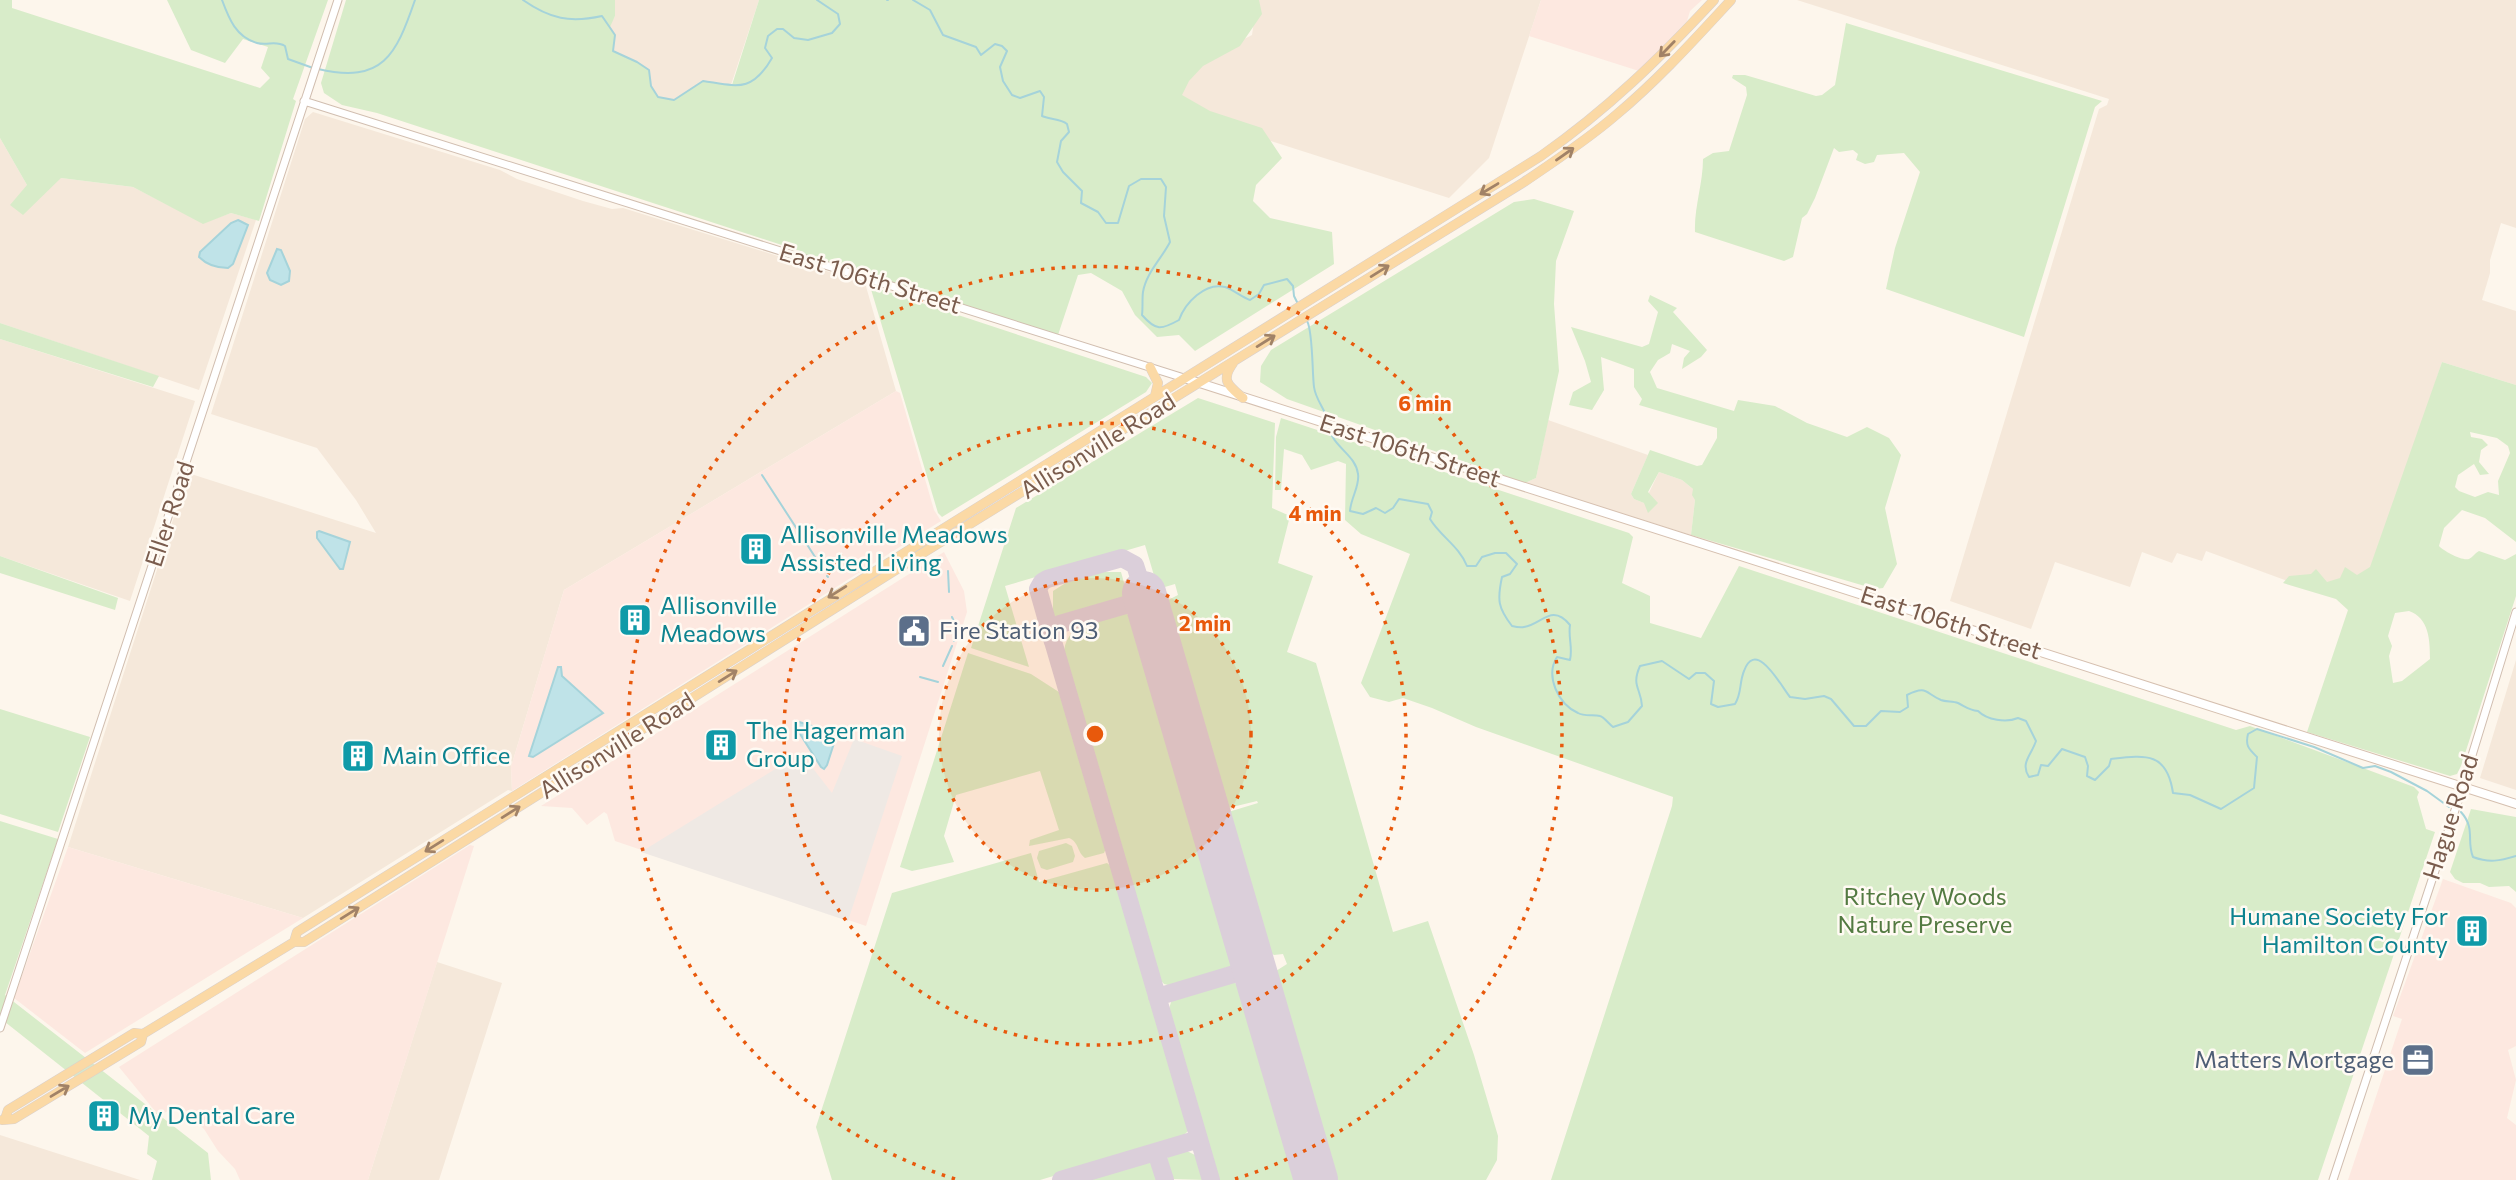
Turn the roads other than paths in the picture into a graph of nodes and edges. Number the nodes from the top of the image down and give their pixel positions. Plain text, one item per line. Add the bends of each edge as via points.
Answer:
1 (338, 0) edge
2 (1714, 0) edge
3 (1731, 0) edge
4 (304, 101) junction
5 (1236, 360) junction
6 (1150, 367) junction
7 (1184, 378) junction
8 (1198, 383) junction
9 (1155, 396) junction
10 (1243, 398) junction
11 (2516, 612) edge
12 (2462, 787) junction
13 (2516, 804) edge
14 (294, 942) junction
15 (0, 1028) edge
16 (2, 1120) edge
17 (2333, 1180) edge

1 - 4 street, Eller Road
2 -> 7 main road, Allisonville Road via 1635,82 1581,127 1517,172
5 -> 3 main road, Allisonville Road via 1584,140 1647,88
4 - 6 street, East 106th Street
4 - 15 street, Eller Road
5 - 8 main road, Allisonville Road
5 - 10 main road via 1226,377
6 - 7 street, East 106th Street
6 - 9 main road via 1158,383
7 - 8 main road, East 106th Street
7 - 9 main road, Allisonville Road
8 - 10 main road, East 106th Street
14 -> 8 main road, Allisonville Road via 304,942
9 -> 14 main road, Allisonville Road via 319,918 298,932
10 - 12 main road, East 106th Street
11 - 12 street, Hague Road
12 - 13 main road, East 106th Street
12 - 17 street, Hague Road
14 - 16 main road, Allisonville Road via 143,1034 134,1033 8,1110

